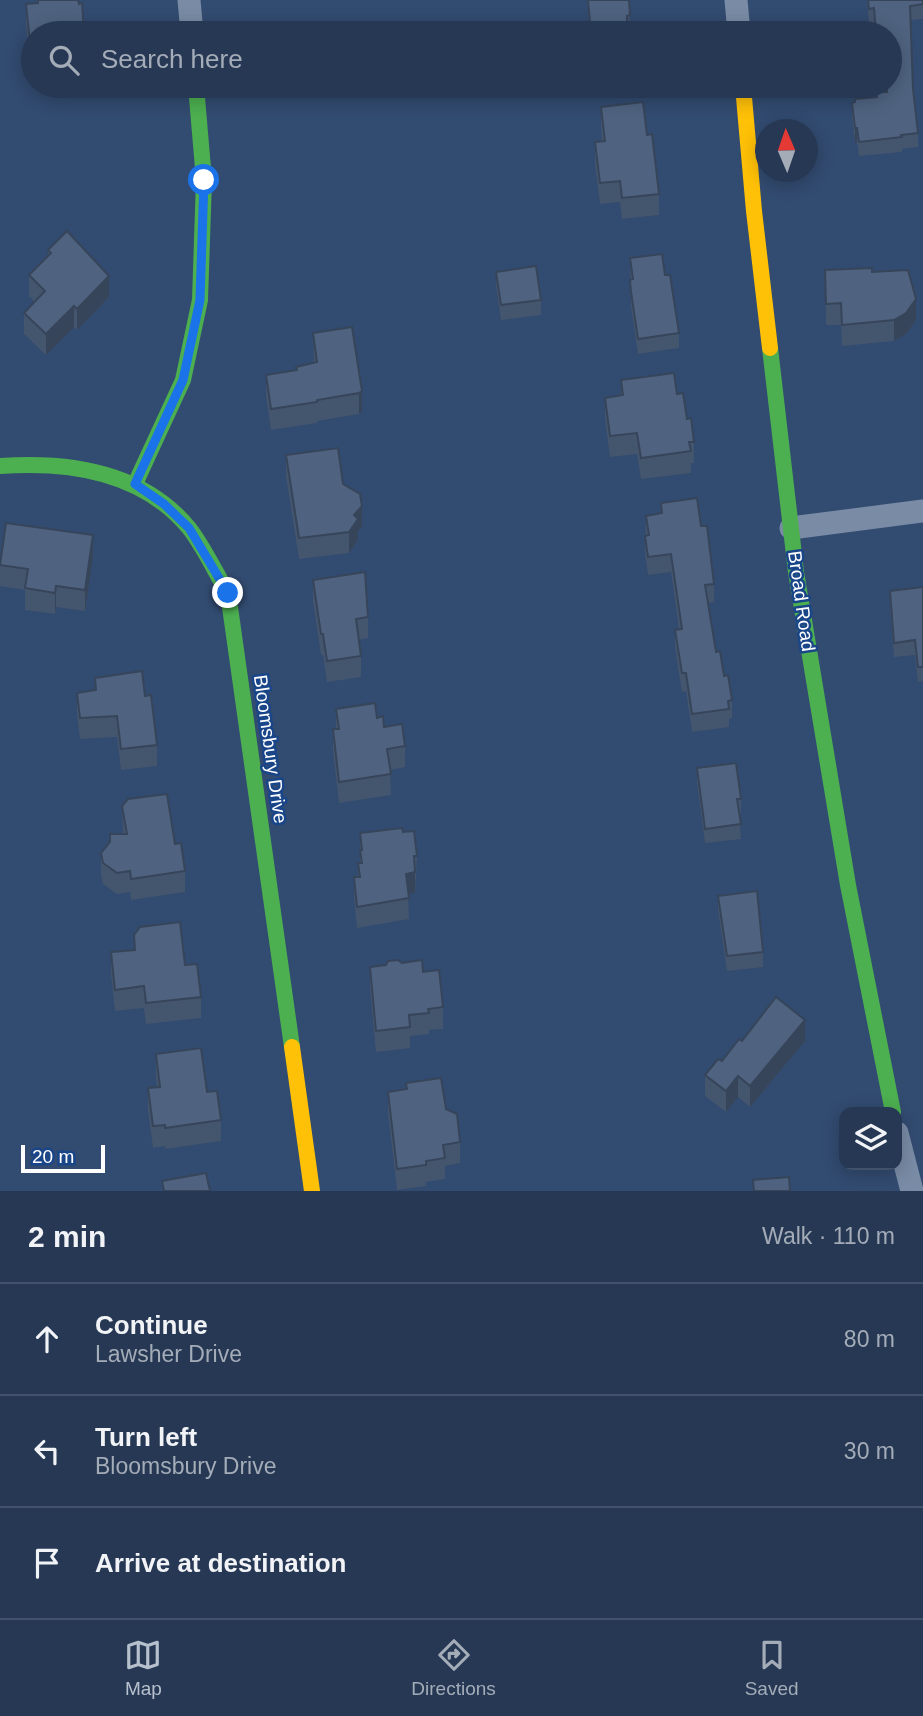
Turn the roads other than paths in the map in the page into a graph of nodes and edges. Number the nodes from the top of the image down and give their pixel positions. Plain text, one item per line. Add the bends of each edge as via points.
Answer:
1 (189, 0) edge
2 (736, 0) edge
3 (191, 21) edge
4 (737, 21) edge
5 (197, 98) edge
6 (744, 98) edge
7 (0, 466) edge
8 (135, 484) junction
9 (923, 511) edge
10 (792, 528) junction
11 (892, 1107) edge
12 (902, 1152) edge
13 (312, 1191) edge
14 (912, 1191) edge

1 - 3 street
2 - 4 street
5 - 8 street via 204,180 200,300 183,380
6 - 10 street, Broad Road
7 - 8 street, Bloomsbury Drive via 39,463 108,474
8 - 13 street, Bloomsbury Drive via 189,528 228,593
9 - 10 street
10 - 11 street, Broad Road via 848,884
12 - 14 street

